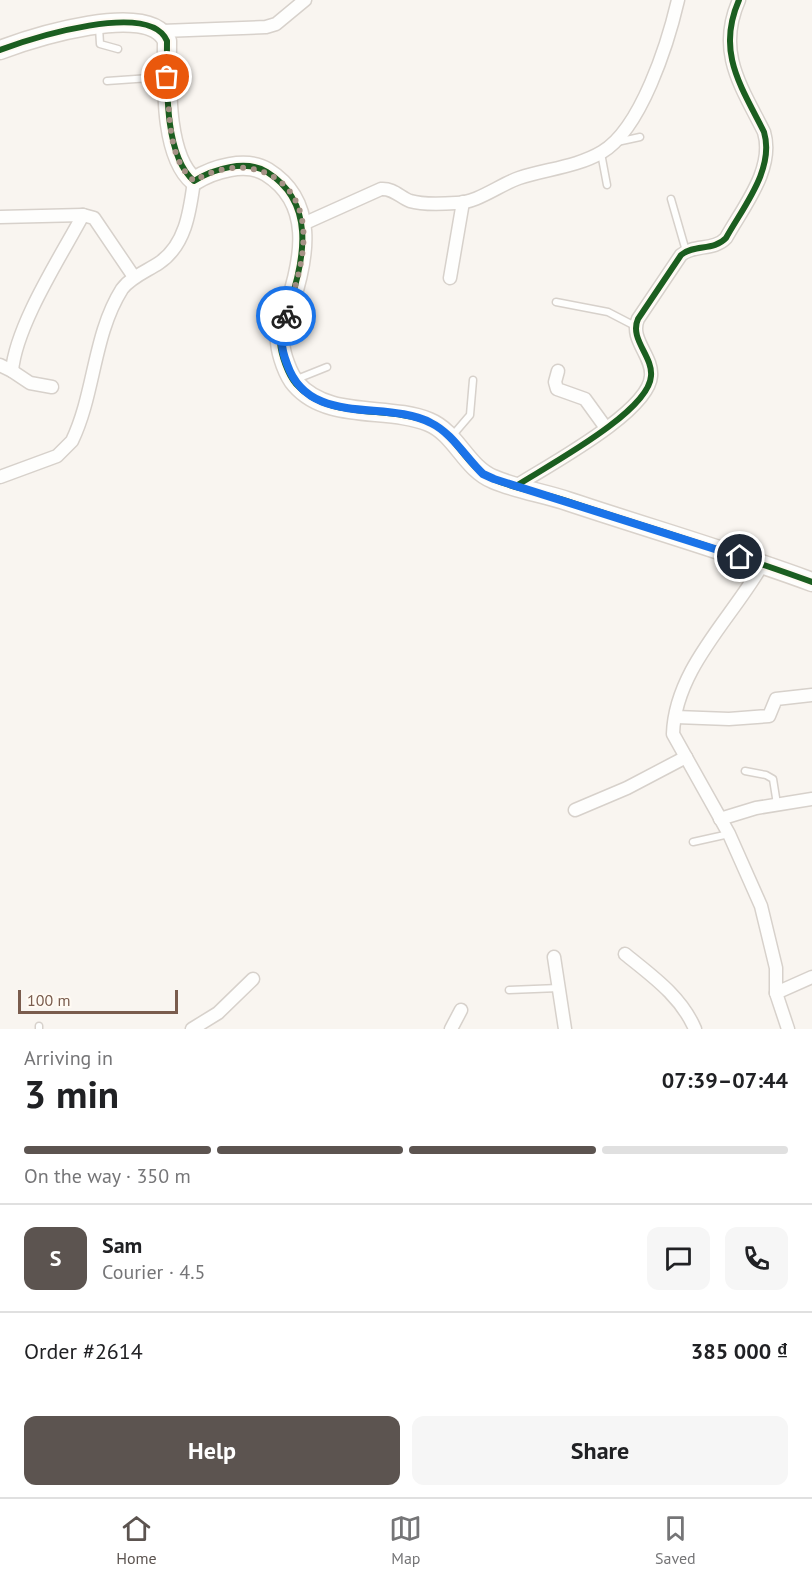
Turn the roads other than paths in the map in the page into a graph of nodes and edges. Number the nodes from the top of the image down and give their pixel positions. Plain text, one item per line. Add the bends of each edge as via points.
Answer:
1 (305, 0) edge
2 (678, 0) edge
3 (739, 0) edge
4 (99, 23) junction
5 (162, 31) junction
6 (118, 49) dead end
7 (0, 50) edge
8 (167, 77) junction
9 (107, 81) dead end
10 (640, 137) dead end
11 (616, 142) junction
12 (600, 153) junction
13 (194, 181) junction
14 (607, 185) dead end
15 (671, 199) dead end
16 (464, 202) junction
17 (83, 215) junction
18 (0, 218) edge
19 (303, 224) junction
20 (686, 251) junction
21 (134, 277) junction
22 (450, 278) dead end
23 (556, 302) dead end
24 (635, 326) junction
25 (0, 366) edge
26 (327, 366) dead end
27 (12, 371) junction
28 (558, 371) dead end
29 (472, 380) dead end
30 (294, 381) junction
31 (52, 387) dead end
32 (606, 428) junction
33 (449, 439) junction
34 (0, 477) edge
35 (516, 486) junction
36 (762, 565) junction
37 (812, 582) edge
38 (812, 695) edge
39 (676, 717) junction
40 (686, 757) junction
41 (745, 771) dead end
42 (812, 799) edge
43 (778, 805) junction
44 (575, 810) dead end
45 (720, 819) junction
46 (729, 834) junction
47 (693, 842) dead end
48 (625, 954) dead end
49 (554, 957) dead end
50 (812, 977) edge
51 (253, 979) dead end
52 (559, 988) junction
53 (509, 990) dead end
54 (776, 993) junction
55 (461, 1010) dead end
56 (192, 1029) edge
57 (451, 1029) edge
58 (566, 1029) edge
59 (695, 1029) edge
60 (788, 1029) edge

1 - 5 street via 276,24 266,27
2 - 11 street via 664,53 631,124
3 - 20 street via 730,26 729,57 764,132 765,164 722,243
4 - 5 street via 141,22
4 - 6 lane via 100,44
4 - 7 street via 57,31
5 - 8 street via 167,42
8 - 9 lane
8 - 13 street via 172,140 184,169
10 - 11 lane
11 - 12 street
12 - 14 lane
12 - 16 street via 519,178
13 - 19 street via 220,169 263,170 290,193
13 - 21 street via 181,236 162,261
15 - 20 lane
16 - 19 street via 415,202 387,188
16 - 22 street
17 - 18 street
17 - 21 street via 94,218
17 - 27 street via 31,314 15,352
19 - 30 street via 299,276 280,342
20 - 24 street
21 - 34 street via 114,304 72,441 57,456
23 - 24 lane via 608,312
24 - 32 street via 650,365 650,382 634,408
25 - 27 street
26 - 30 lane
27 - 31 street via 30,383
28 - 32 street via 557,389 585,399
29 - 33 lane via 470,415
30 - 33 street via 320,401 418,418 431,423
32 - 35 street
33 - 35 street via 483,474
35 - 36 street
36 - 37 street
36 - 39 street via 694,666
38 - 39 street via 776,699 769,716
39 - 40 street via 673,734
40 - 44 street
40 - 45 street
41 - 43 lane via 773,779
42 - 43 street
43 - 45 street
45 - 46 street
46 - 47 lane
46 - 54 street via 761,906 776,968
48 - 59 street via 683,1006
49 - 52 street
50 - 54 street
51 - 56 street via 218,1012
52 - 53 lane
52 - 58 street
54 - 60 street
55 - 57 street

